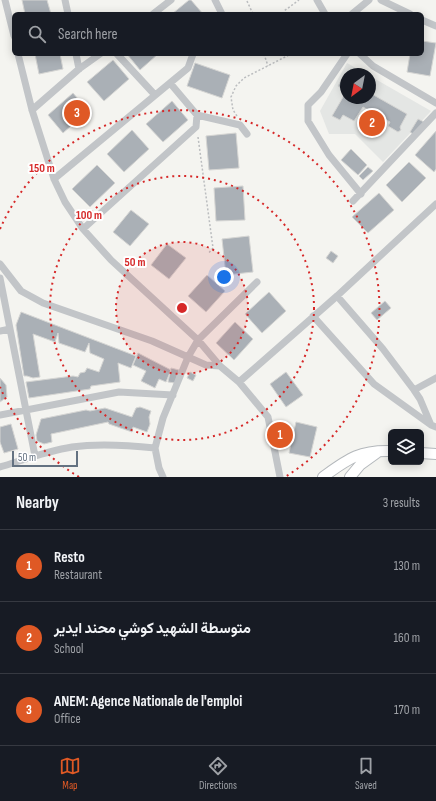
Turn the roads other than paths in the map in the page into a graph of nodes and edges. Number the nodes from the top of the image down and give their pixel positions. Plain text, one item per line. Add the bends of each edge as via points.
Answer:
1 (5, 0) edge
2 (65, 0) edge
3 (171, 0) edge
4 (215, 0) edge
5 (317, 0) edge
6 (368, 0) edge
7 (381, 0) edge
8 (68, 12) edge
9 (156, 12) edge
10 (221, 12) edge
11 (324, 12) edge
12 (354, 12) edge
13 (406, 12) edge
14 (424, 21) edge
15 (436, 26) edge
16 (12, 28) edge
17 (18, 56) edge
18 (76, 56) edge
19 (97, 56) edge
20 (119, 56) edge
21 (192, 56) edge
22 (346, 56) edge
23 (362, 56) edge
24 (79, 69) junction
25 (170, 83) junction
26 (155, 95) junction
27 (436, 103) edge
28 (32, 110) junction
29 (436, 113) edge
30 (197, 115) junction
31 (247, 134) dead end
32 (54, 179) junction
33 (361, 194) junction
34 (353, 201) dead end
35 (436, 204) edge
36 (83, 229) junction
37 (0, 264) edge
38 (0, 278) edge
39 (257, 282) dead end
40 (337, 296) junction
41 (313, 316) junction
42 (10, 329) junction
43 (0, 331) edge
44 (198, 340) junction
45 (188, 357) junction
46 (220, 366) junction
47 (436, 378) edge
48 (239, 382) junction
49 (414, 390) junction
50 (173, 395) junction
51 (26, 410) junction
52 (0, 415) edge
53 (434, 426) edge
54 (155, 448) junction
55 (380, 451) junction
56 (388, 451) edge
57 (424, 453) edge
58 (436, 454) edge
59 (35, 456) junction
60 (0, 467) edge
61 (163, 477) edge
62 (280, 477) edge
63 (323, 477) edge
64 (350, 477) edge

1 - 16 street
2 - 8 street
3 - 9 street
4 - 10 street
5 - 11 street
6 - 12 street
7 - 13 street
14 - 15 street
17 - 28 street
18 - 24 street
19 - 24 street
20 - 26 street
21 - 25 street via 188,68
22 - 33 street via 321,92 308,105 308,121 329,155
23 - 27 street via 373,66
24 - 28 street
25 - 26 street
25 - 30 street
26 - 32 street
28 - 32 street
29 - 33 street
30 - 31 street via 240,125
30 - 36 street via 196,127
32 - 36 street via 65,202
33 - 34 street
35 - 40 street
36 - 44 street via 111,260
37 - 45 street via 21,291 43,303 152,341
38 - 42 street
39 - 44 street
40 - 41 street
40 - 49 street
41 - 48 street
41 - 53 street via 374,384
42 - 43 street
42 - 51 street
44 - 45 street
44 - 46 street
45 - 46 street via 206,365
45 - 50 street
46 - 48 street
47 - 49 street
48 - 62 street via 268,417
49 - 53 street
50 - 51 street via 119,392
50 - 54 street via 163,418
51 - 52 street
51 - 59 street
54 - 59 street via 118,444 72,447
54 - 61 street
55 - 56 main road
55 - 63 main road via 356,456
55 - 64 main road via 360,465
57 - 58 main road
59 - 60 street

